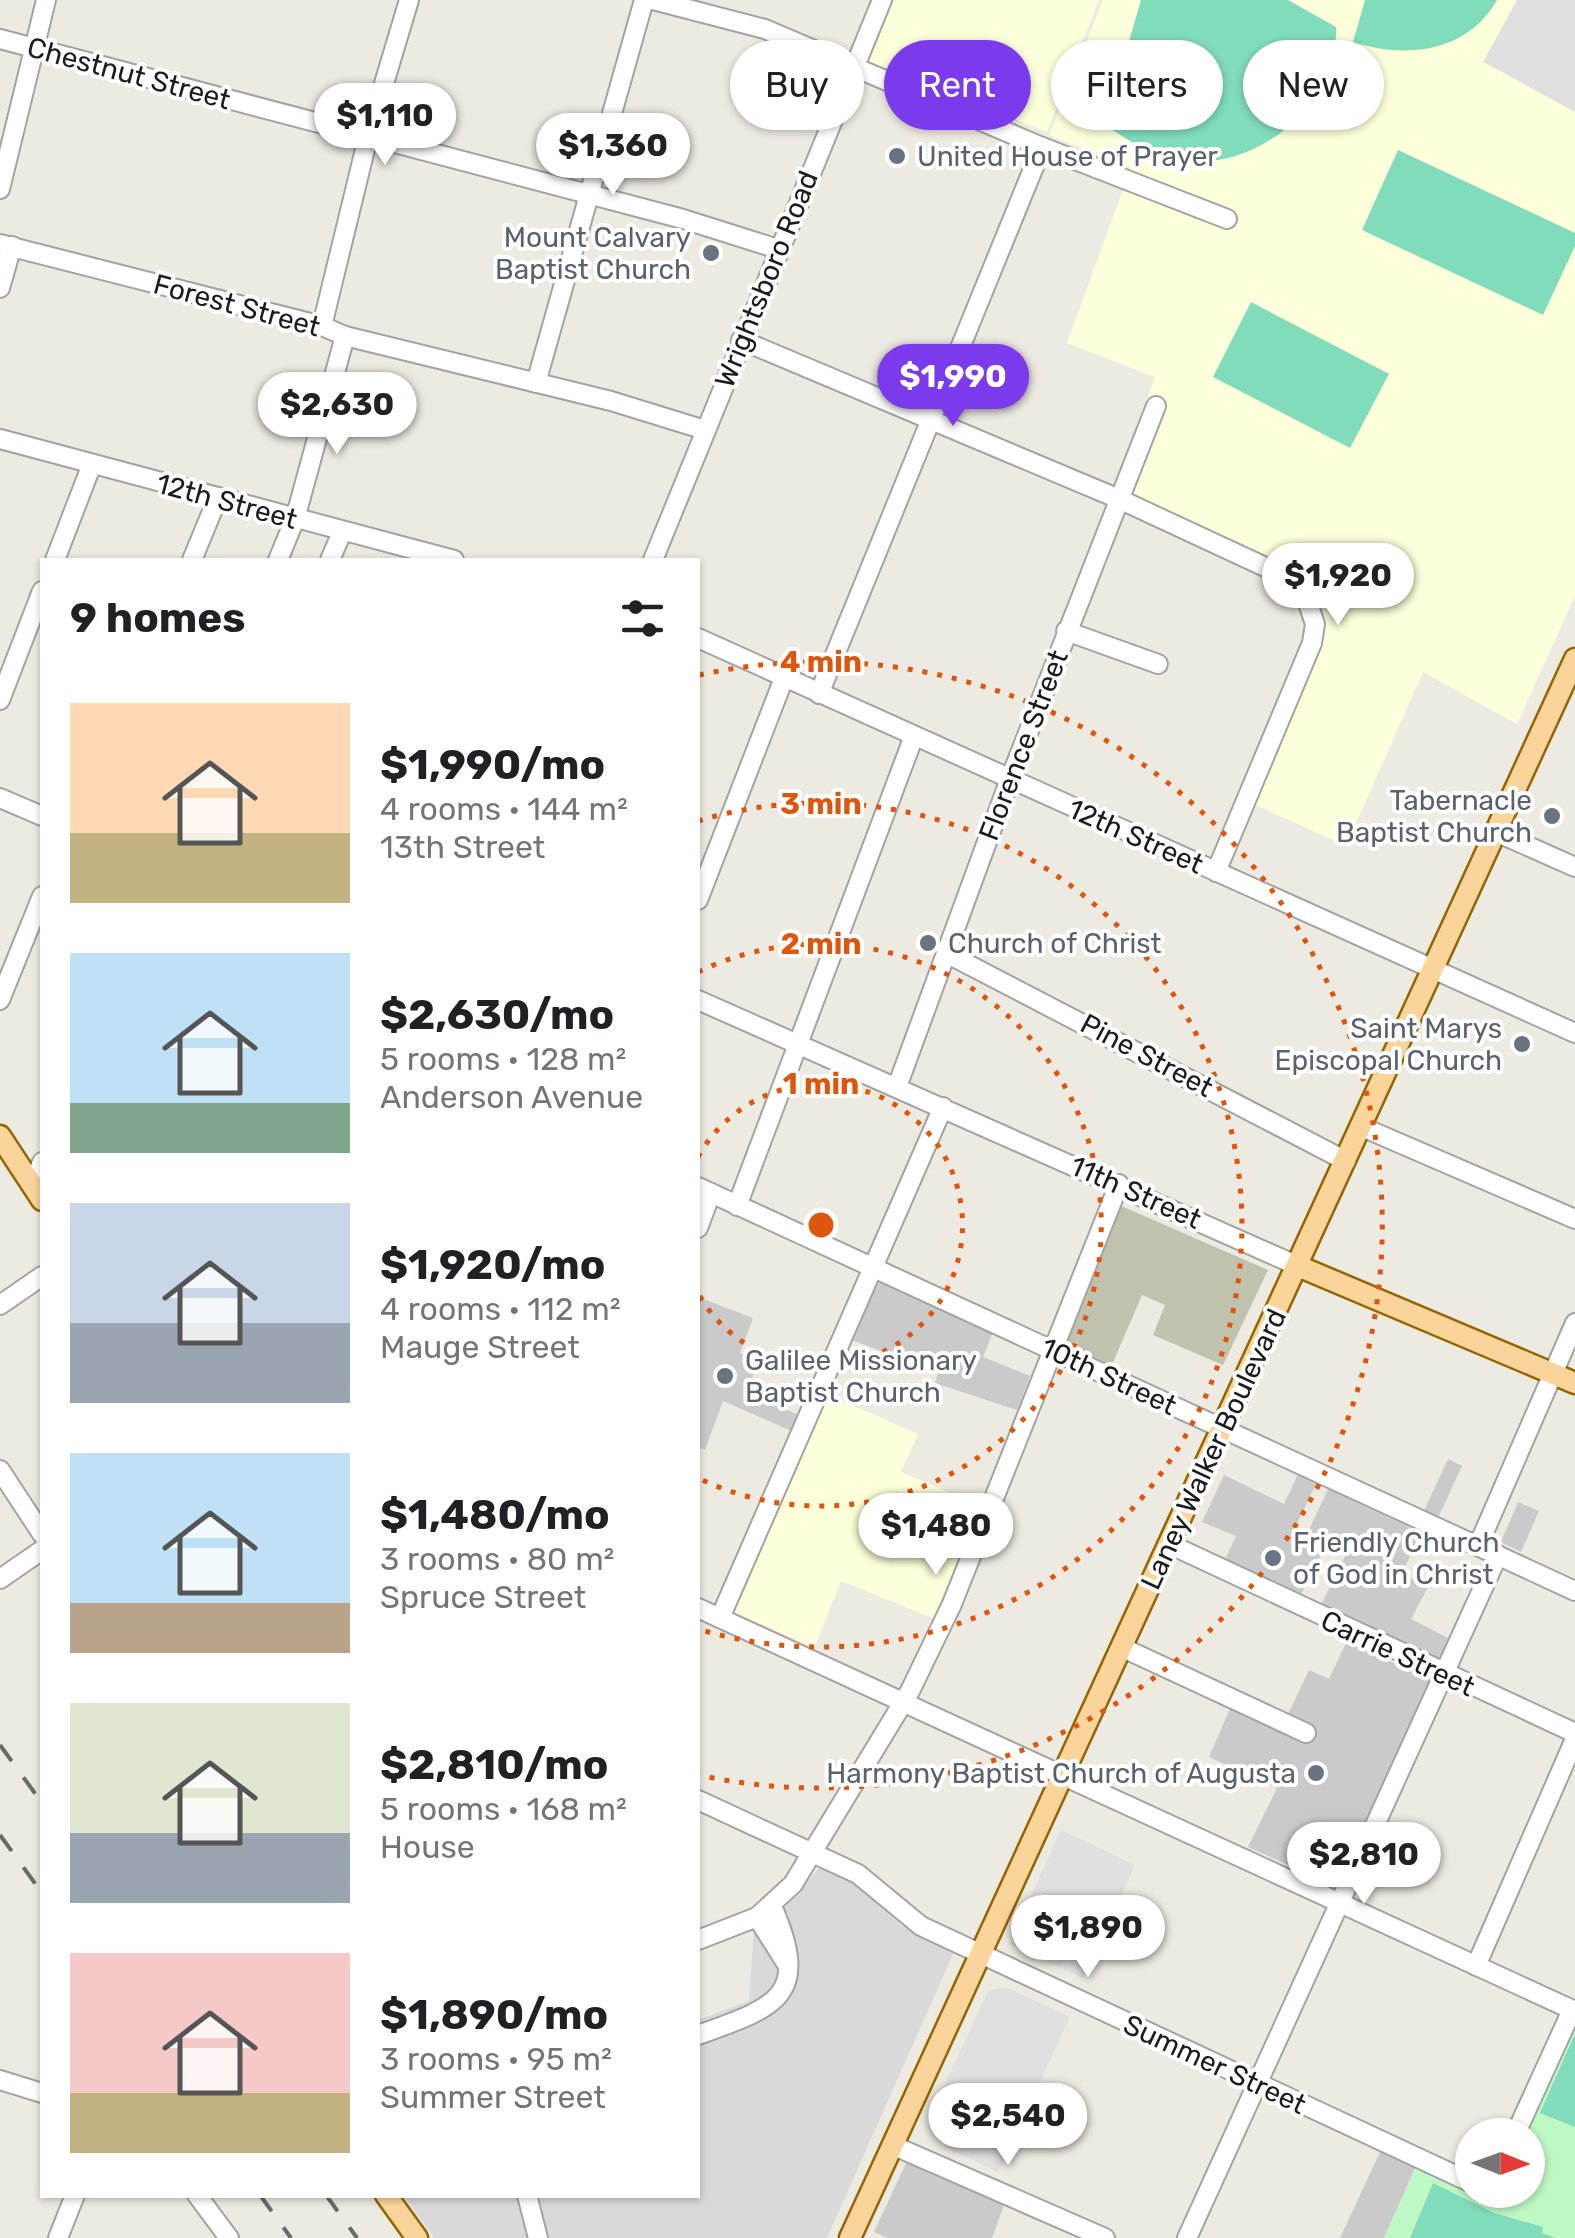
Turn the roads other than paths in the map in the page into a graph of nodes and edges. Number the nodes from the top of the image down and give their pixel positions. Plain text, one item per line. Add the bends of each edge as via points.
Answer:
1 (46, 0) edge
2 (409, 0) edge
3 (644, 0) edge
4 (653, 0) edge
5 (882, 0) edge
6 (0, 39) edge
7 (789, 40) edge
8 (864, 40) edge
9 (33, 48) junction
10 (864, 72) edge
11 (826, 130) edge
12 (368, 138) junction
13 (1042, 147) junction
14 (0, 189) edge
15 (589, 196) junction
16 (1228, 218) dead end
17 (6, 245) edge
18 (778, 249) junction
19 (0, 288) edge
20 (322, 326) junction
21 (345, 336) junction
22 (741, 340) junction
23 (536, 383) junction
24 (1156, 406) dead end
25 (930, 421) junction
26 (705, 430) junction
27 (0, 439) edge
28 (92, 464) junction
29 (218, 497) junction
30 (1119, 499) junction
31 (294, 520) junction
32 (342, 532) junction
33 (55, 558) edge
34 (193, 558) edge
35 (279, 558) edge
36 (331, 558) edge
37 (446, 558) edge
38 (653, 558) edge
39 (40, 596) edge
40 (1066, 631) junction
41 (700, 639) edge
42 (1575, 660) edge
43 (1158, 664) dead end
44 (784, 678) junction
45 (819, 694) junction
46 (0, 700) edge
47 (914, 736) junction
48 (1010, 779) junction
49 (0, 798) edge
50 (40, 815) edge
51 (1496, 832) junction
52 (1575, 867) edge
53 (1216, 872) junction
54 (700, 895) edge
55 (40, 901) edge
56 (946, 953) junction
57 (1433, 971) junction
58 (0, 1000) edge
59 (700, 1001) edge
60 (1575, 1033) edge
61 (800, 1045) junction
62 (896, 1087) junction
63 (943, 1107) junction
64 (1362, 1127) junction
65 (0, 1136) edge
66 (1346, 1161) junction
67 (1119, 1184) junction
68 (704, 1190) edge
69 (38, 1193) edge
70 (737, 1206) junction
71 (700, 1215) edge
72 (1575, 1219) edge
73 (1298, 1266) junction
74 (875, 1269) junction
75 (40, 1277) edge
76 (0, 1305) edge
77 (1575, 1324) edge
78 (1050, 1349) junction
79 (1553, 1374) junction
80 (1575, 1383) edge
81 (1223, 1428) junction
82 (0, 1470) edge
83 (40, 1531) edge
84 (1169, 1544) junction
85 (1478, 1546) junction
86 (40, 1551) edge
87 (1498, 1555) junction
88 (0, 1580) edge
89 (1575, 1590) edge
90 (700, 1609) edge
91 (720, 1618) junction
92 (1120, 1647) junction
93 (1443, 1675) junction
94 (904, 1702) junction
95 (1306, 1733) dead end
96 (1575, 1736) edge
97 (1062, 1776) junction
98 (700, 1801) edge
99 (814, 1852) junction
100 (1340, 1903) junction
101 (764, 1912) junction
102 (700, 1939) edge
103 (978, 1954) junction
104 (1476, 1966) junction
105 (1574, 2011) edge
106 (700, 2034) edge
107 (0, 2080) edge
108 (1257, 2084) junction
109 (40, 2091) edge
110 (1524, 2118) edge
111 (892, 2145) junction
112 (1455, 2175) edge
113 (73, 2198) edge
114 (199, 2198) edge
115 (388, 2198) edge
116 (528, 2198) edge
117 (1074, 2232) edge
118 (58, 2238) edge
119 (229, 2238) edge
120 (417, 2238) edge
121 (538, 2238) edge
122 (850, 2238) edge
123 (1105, 2238) edge
124 (1187, 2238) edge

1 - 9 street
2 - 12 street
3 - 15 street
4 - 7 street
5 - 8 street, Wrightsboro Road
6 - 9 street, Chestnut Street
9 - 12 street, Chestnut Street
9 - 14 street
10 - 13 street
11 - 18 street, Wrightsboro Road
12 - 15 street, Chestnut Street
12 - 20 street
13 - 16 street
13 - 25 street
15 - 18 street, Chestnut Street
15 - 23 street
17 - 19 street
17 - 20 street, Forest Street
18 - 22 street, Wrightsboro Road
20 - 21 street, Forest Street
21 - 23 street, Forest Street
21 - 31 street
22 - 25 street
22 - 26 street, Wrightsboro Road
23 - 26 street, Forest Street
24 - 30 street, Florence Street
25 - 30 street
25 - 45 street
26 - 38 street, Wrightsboro Road
27 - 28 street, 12th Street
28 - 29 street, 12th Street
28 - 33 street
29 - 31 street, 12th Street
29 - 34 street
30 - 40 street, Florence Street
30 - 53 street via 1283,576 1313,619 1312,644
31 - 32 street, 12th Street
31 - 35 street
32 - 36 street
32 - 37 street, 12th Street
39 - 46 street
40 - 43 street
40 - 48 street, Florence Street
41 - 44 street, 12th Street
42 - 51 main road, Laney Walker Boulevard
44 - 45 street, 12th Street
44 - 54 street
45 - 47 street, 12th Street
47 - 48 street, 12th Street
47 - 61 street
48 - 53 street, 12th Street
48 - 56 street, Florence Street
49 - 50 street
51 - 52 street
51 - 57 main road, Laney Walker Boulevard
53 - 57 street, 12th Street
55 - 58 street
56 - 62 street, Florence Street
56 - 66 street, Pine Street
57 - 60 street, 12th Street
57 - 64 main road, Laney Walker Boulevard
59 - 61 street, 11th Street
61 - 62 street, 11th Street
61 - 70 street
62 - 63 street, 11th Street
63 - 67 street, 11th Street
63 - 74 street
64 - 66 main road, Laney Walker Boulevard
64 - 72 street
65 - 69 main road
66 - 73 main road, Laney Walker Boulevard
67 - 73 street, 11th Street
67 - 78 street
68 - 70 street, 10th Street
68 - 71 street
70 - 74 street, 10th Street
73 - 79 main road, 11th Street
73 - 81 main road, Laney Walker Boulevard
74 - 78 street, 10th Street
74 - 91 street
75 - 76 street
77 - 79 street
78 - 81 street, 10th Street
78 - 94 street via 952,1604
79 - 80 main road, 11th Street
79 - 85 street
81 - 84 main road, Laney Walker Boulevard
81 - 85 street, 10th Street
82 - 83 street
84 - 92 main road, Laney Walker Boulevard
84 - 93 street, Carrie Street
85 - 87 street, 10th Street
86 - 88 street
87 - 89 street, 10th Street
87 - 93 street
90 - 91 street
91 - 94 street
92 - 95 street
92 - 97 main road, Laney Walker Boulevard
93 - 96 street, Carrie Street
93 - 100 street
94 - 97 street
94 - 99 street
96 - 104 street
97 - 100 street
97 - 103 main road, Laney Walker Boulevard
98 - 99 street, Summer Street
99 - 101 street
99 - 103 street, Summer Street via 869,1881 920,1926
100 - 104 street
100 - 108 street
101 - 102 street
101 - 106 street via 788,1967 784,1986 772,2005
103 - 108 street, Summer Street
103 - 111 main road, Laney Walker Boulevard
104 - 105 street
105 - 110 street
107 - 109 street
108 - 112 street, Summer Street
108 - 124 street
111 - 117 street
111 - 122 main road, Laney Walker Boulevard
113 - 118 street
114 - 119 street
115 - 120 main road
116 - 121 street
117 - 123 street

